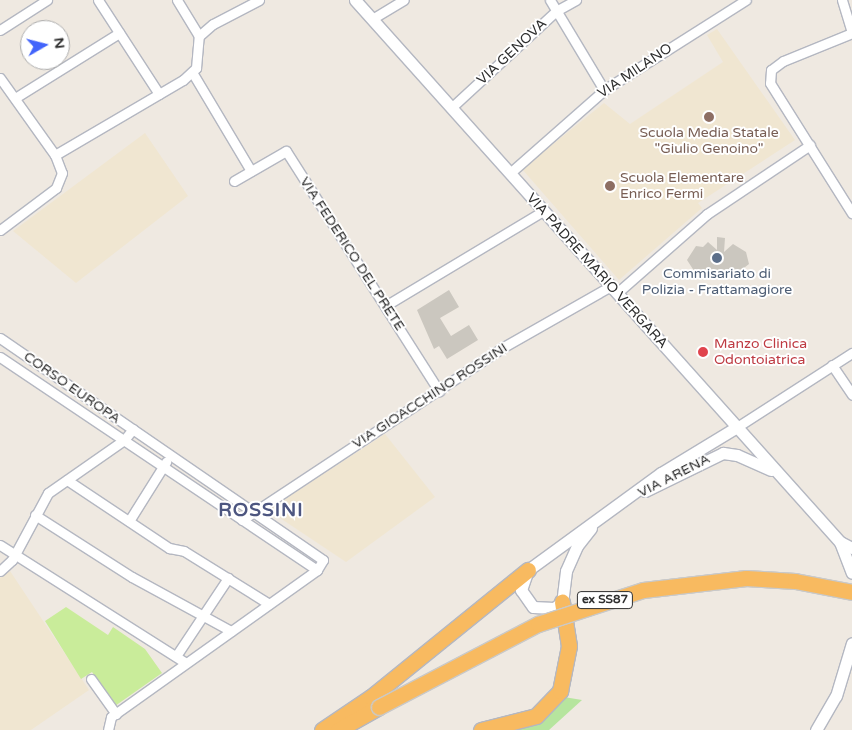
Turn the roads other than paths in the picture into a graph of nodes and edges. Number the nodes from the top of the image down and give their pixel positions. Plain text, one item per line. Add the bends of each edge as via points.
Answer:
1 (47, 0) edge
2 (98, 0) edge
3 (177, 0) edge
4 (259, 0) edge
5 (355, 0) edge
6 (404, 0) edge
7 (550, 0) edge
8 (576, 0) edge
9 (746, 0) edge
10 (842, 0) edge
11 (556, 11) junction
12 (372, 19) junction
13 (0, 30) edge
14 (120, 33) junction
15 (852, 34) edge
16 (199, 36) junction
17 (192, 72) junction
18 (0, 78) edge
19 (604, 90) junction
20 (160, 94) junction
21 (14, 98) junction
22 (452, 108) junction
23 (810, 145) junction
24 (55, 155) junction
25 (251, 171) junction
26 (510, 173) junction
27 (234, 180) dead end
28 (543, 211) junction
29 (852, 213) edge
30 (0, 230) edge
31 (614, 290) junction
32 (385, 306) junction
33 (0, 338) edge
34 (852, 353) edge
35 (0, 357) edge
36 (832, 365) junction
37 (439, 391) junction
38 (852, 395) edge
39 (737, 427) junction
40 (133, 430) junction
41 (124, 440) junction
42 (171, 456) junction
43 (163, 466) junction
44 (188, 468) junction
45 (779, 475) junction
46 (181, 478) junction
47 (67, 480) junction
48 (625, 500) junction
49 (253, 512) junction
50 (35, 515) junction
51 (242, 520) junction
52 (129, 521) junction
53 (591, 528) junction
54 (840, 542) junction
55 (0, 545) edge
56 (852, 548) edge
57 (14, 552) junction
58 (851, 568) edge
59 (317, 570) junction
60 (528, 570) junction
61 (0, 571) edge
62 (228, 578) junction
63 (852, 592) edge
64 (562, 602) junction
65 (269, 604) junction
66 (203, 616) junction
67 (231, 631) junction
68 (852, 643) edge
69 (176, 656) junction
70 (186, 663) junction
71 (91, 679) dead end
72 (116, 714) junction
73 (108, 730) edge
74 (322, 730) edge
75 (338, 730) edge
76 (481, 730) edge
77 (816, 730) edge

1 - 13 street
2 - 14 street
3 - 16 street
4 - 16 street via 213,24
5 - 12 street, VIA PADRE MARIO VERGARA
6 - 12 street
7 - 11 street
8 - 11 street, VIA GENOVA
9 - 19 street, VIA MILANO
10 - 15 street
11 - 19 street
11 - 22 street, VIA GENOVA
12 - 22 street, VIA PADRE MARIO VERGARA
14 - 20 street
14 - 21 street
15 - 23 street via 783,61 771,70 770,83
16 - 17 street via 196,68
17 - 20 street
17 - 25 street
18 - 21 street
19 - 26 street, VIA MILANO
20 - 24 street
21 - 24 street
22 - 26 street, VIA PADRE MARIO VERGARA
23 - 29 street
23 - 31 street, VIA GIOACCHINO ROSSINI via 707,214
24 - 30 street via 62,174 56,188
25 - 27 street
25 - 32 street, VIA FEDERICO DEL PRETE via 286,151
26 - 28 street, VIA PADRE MARIO VERGARA
28 - 31 street, VIA PADRE MARIO VERGARA
28 - 32 street
31 - 37 street, VIA GIOACCHINO ROSSINI via 500,349
31 - 39 street, VIA PADRE MARIO VERGARA
32 - 37 street, VIA FEDERICO DEL PRETE
33 - 40 street, CORSO EUROPA
34 - 36 street
35 - 41 street, CORSO EUROPA
36 - 38 street
36 - 39 street
37 - 49 street, VIA GIOACCHINO ROSSINI
39 - 45 street, VIA PADRE MARIO VERGARA
39 - 48 street, VIA ARENA
40 - 41 street, CORSO EUROPA
40 - 42 street
41 - 43 street
41 - 47 street, CORSO EUROPA
42 - 43 street
42 - 44 street
43 - 46 street
43 - 52 street
44 - 46 street
44 - 49 street
45 - 48 street, VIA ARENA via 756,462 723,453
45 - 54 street, VIA PADRE MARIO VERGARA
46 - 51 street
47 - 50 street, CORSO EUROPA via 48,493
47 - 52 street
48 - 53 street, VIA ARENA
49 - 51 street, VIA GIOACCHINO ROSSINI
49 - 59 street via 323,560
50 - 57 street, CORSO EUROPA
50 - 66 street via 132,577
51 - 59 street
52 - 62 street
53 - 60 street
53 - 64 street via 577,546 566,571
54 - 56 street, VIA PADRE MARIO VERGARA
54 - 58 street, VIA PADRE MARIO VERGARA
55 - 57 street
57 - 61 street, CORSO EUROPA via 12,560
57 - 69 street
59 - 65 street
60 - 64 street via 521,590 532,608 543,610
60 - 74 highway via 371,697
62 - 65 street
62 - 66 street
63 - 75 highway, ex SS87, bridge via 795,581 746,578 643,590 538,624
64 - 76 highway via 569,646 560,691 536,716
65 - 67 street
66 - 67 street
66 - 69 street
67 - 70 street
68 - 77 street via 836,696
69 - 70 street
70 - 72 street
71 - 72 street
72 - 73 street

